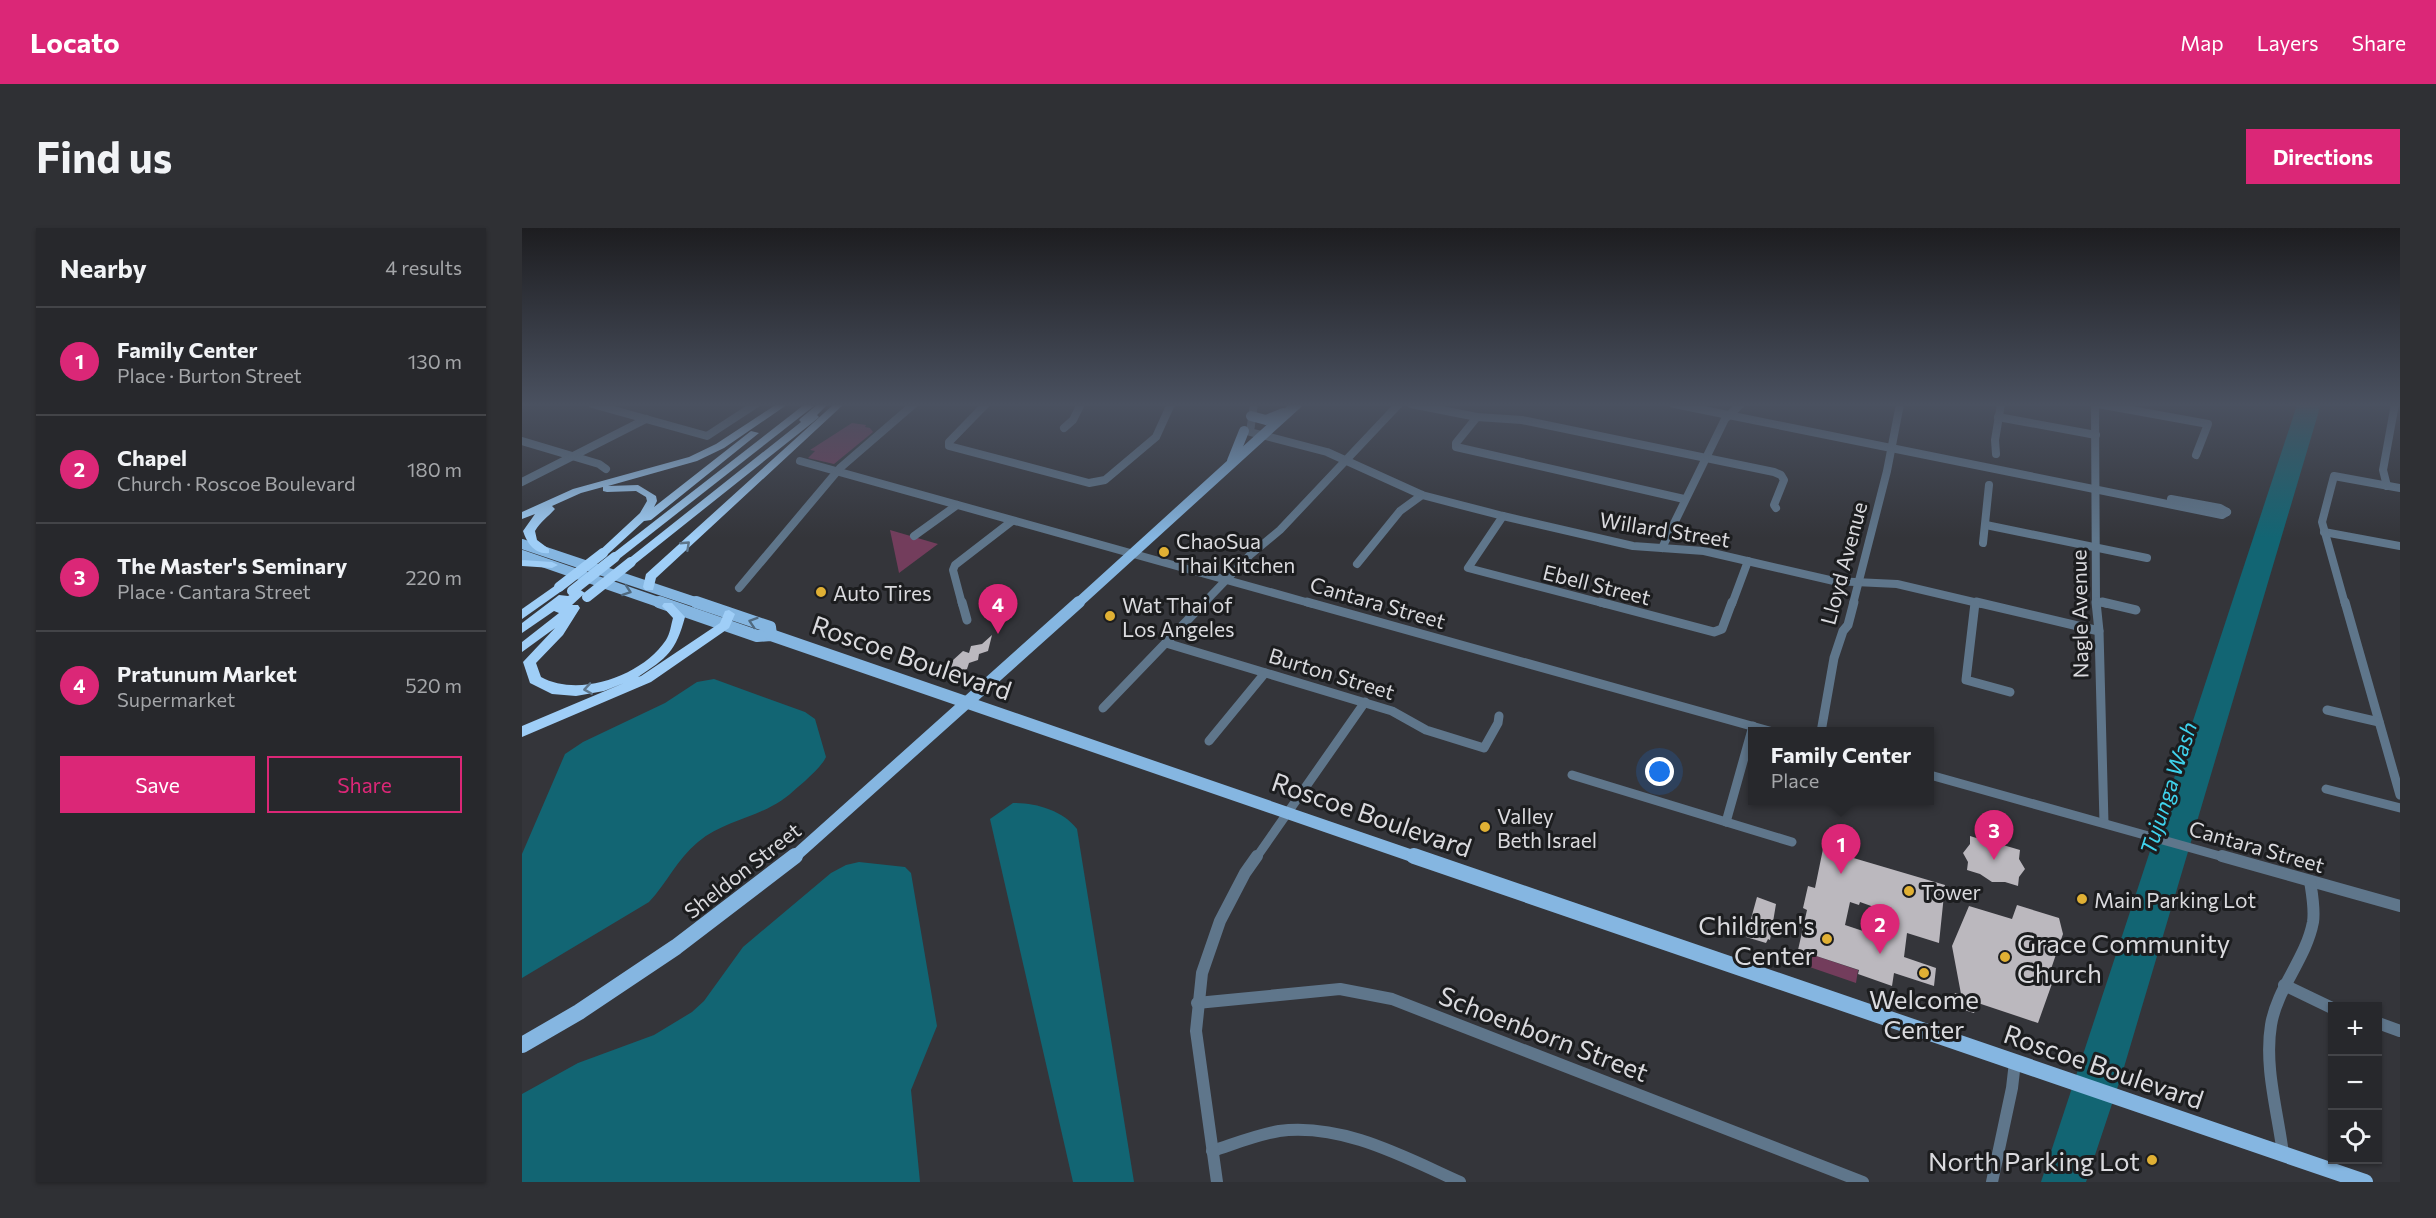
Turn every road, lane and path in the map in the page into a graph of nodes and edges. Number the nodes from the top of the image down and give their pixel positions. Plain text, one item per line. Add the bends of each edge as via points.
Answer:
1 (548, 449) edge
2 (588, 449) edge
3 (713, 449) edge
4 (741, 449) edge
5 (756, 449) edge
6 (762, 449) edge
7 (766, 449) edge
8 (769, 449) edge
9 (792, 449) edge
10 (863, 449) edge
11 (959, 449) edge
12 (1141, 449) edge
13 (1237, 449) edge
14 (1248, 449) edge
15 (1316, 449) edge
16 (1358, 449) edge
17 (1463, 449) edge
18 (1659, 449) edge
19 (1710, 449) edge
20 (1890, 449) edge
21 (1906, 449) edge
22 (1996, 449) edge
23 (2096, 449) edge
24 (2199, 449) edge
25 (2387, 449) edge
26 (1996, 454) dead end
27 (2196, 455) dead end
28 (573, 456) junction
29 (1705, 458) junction
30 (800, 461) dead end
31 (1346, 461) junction
32 (1231, 464) junction
33 (606, 470) dead end
34 (837, 471) junction
35 (522, 482) edge
36 (1989, 485) dead end
37 (2387, 486) junction
38 (2097, 488) junction
39 (2400, 488) edge
40 (1422, 495) junction
41 (1684, 500) junction
42 (558, 504) junction
43 (957, 505) junction
44 (1776, 508) dead end
45 (522, 516) edge
46 (1503, 516) junction
47 (1012, 520) junction
48 (522, 524) edge
49 (1986, 525) junction
50 (2324, 532) junction
51 (914, 536) dead end
52 (1983, 543) dead end
53 (522, 544) edge
54 (2400, 546) edge
55 (2097, 547) junction
56 (1662, 548) junction
57 (544, 551) junction
58 (1132, 554) junction
59 (522, 555) edge
60 (619, 558) junction
61 (2147, 558) dead end
62 (1749, 561) junction
63 (522, 563) edge
64 (1357, 564) dead end
65 (552, 565) junction
66 (1227, 580) junction
67 (1858, 582) junction
68 (649, 587) junction
69 (739, 588) dead end
70 (580, 594) junction
71 (2096, 601) junction
72 (1975, 603) junction
73 (668, 606) junction
74 (574, 608) junction
75 (2136, 610) dead end
76 (522, 614) edge
77 (727, 619) junction
78 (967, 620) dead end
79 (522, 629) edge
80 (2099, 631) junction
81 (522, 638) edge
82 (522, 643) edge
83 (1166, 643) junction
84 (522, 648) edge
85 (1265, 673) junction
86 (2010, 692) dead end
87 (1365, 702) junction
88 (969, 703) junction
89 (1103, 708) dead end
90 (2327, 710) dead end
91 (1499, 716) dead end
92 (2379, 722) junction
93 (1754, 726) joint
94 (1757, 727) edge
95 (1822, 727) edge
96 (522, 732) edge
97 (1209, 741) dead end
98 (1748, 747) edge
99 (1572, 775) dead end
100 (1934, 776) edge
101 (2326, 789) dead end
102 (2400, 795) edge
103 (2400, 808) edge
104 (1288, 813) junction
105 (1726, 822) junction
106 (2104, 823) junction
107 (1792, 842) dead end
108 (2310, 881) junction
109 (2400, 906) edge
110 (2284, 985) junction
111 (1197, 1003) junction
112 (2328, 1006) edge
113 (2382, 1024) edge
114 (2400, 1030) edge
115 (522, 1045) edge
116 (2015, 1062) junction
117 (1212, 1151) junction
118 (2283, 1154) junction
119 (1217, 1182) edge
120 (1460, 1182) edge
121 (1863, 1182) edge
122 (1992, 1182) edge
123 (2365, 1182) edge

1 - 28 street
2 - 28 street
3 - 45 highway via 693,459 577,491
4 - 60 highway
5 - 60 highway
6 - 60 highway
7 - 60 highway
8 - 60 highway
68 -> 9 highway via 650,577
10 - 34 street
11 - 12 street via 1089,483 1098,483
13 - 32 main road
14 - 32 main road, Sheldon Street
15 - 31 street, Willard Street
16 - 31 street
17 - 41 street
18 - 29 street
19 - 29 street
20 - 67 street, Lloyd Avenue
21 - 38 street
22 - 26 street
23 - 38 street, Nagle Avenue
24 - 27 street
25 - 37 street via 2383,470
28 - 33 street
28 - 35 street
29 - 41 street
29 - 44 street via 1781,475 1784,480
30 - 34 street, Cantara Street
31 - 40 street, Willard Street
31 - 66 street
32 - 58 main road, Sheldon Street
34 - 43 street, Cantara Street
34 - 69 street
36 - 49 street
37 - 39 street
37 - 50 street via 2334,476 2322,522
38 - 38 street via 2227,514 2220,508
38 - 55 street, Nagle Avenue
40 - 46 street, Willard Street
40 - 64 street via 1400,511
41 - 56 street
42 - 48 highway
42 - 57 highway via 538,517 529,531 532,542
42 - 60 highway via 585,493 615,488 638,488 651,496 652,501
43 - 47 street, Cantara Street
43 - 51 street
46 - 56 street, Willard Street via 1632,546
46 - 62 street, Ebell Street via 1468,568 1719,631
47 - 58 street, Cantara Street
47 - 78 street via 955,565 953,570
49 - 52 street
49 - 55 street
50 - 54 street
50 - 92 street
53 - 57 main road, Roscoe Boulevard
55 - 61 street
55 - 71 street, Nagle Avenue
56 - 62 street, Willard Street via 1698,550
57 - 68 main road, Roscoe Boulevard
58 - 66 street, Cantara Street
58 - 88 main road, Sheldon Street
59 - 65 main road, Roscoe Boulevard
60 - 70 highway, bridge
60 - 70 highway, bridge
60 - 76 highway, bridge via 559,587
62 - 67 street, Willard Street via 1834,581
63 - 65 highway
65 -> 73 main road, Roscoe Boulevard
66 - 83 street
66 - 93 street, Cantara Street
67 - 72 street, Willard Street via 1898,584
67 - 95 street, Lloyd Avenue via 1848,625 1843,628 1836,654
68 - 77 main road, Roscoe Boulevard
70 - 74 highway
70 - 79 highway
70 - 81 highway
70 - 82 highway
71 - 75 street
71 - 80 street, Nagle Avenue
72 - 80 street, Willard Street
72 - 86 street via 1966,680
73 -> 74 highway via 680,617 680,627 676,638 646,667 597,688 561,691 542,687 531,676 529,662 558,632
73 - 77 main road, Roscoe Boulevard
74 - 84 highway
77 - 88 main road, Roscoe Boulevard via 757,636 771,635
77 - 96 highway via 646,679
80 - 106 street, Nagle Avenue
83 - 85 street, Burton Street
83 - 89 street
85 - 87 street, Burton Street
85 - 97 street
87 - 91 street, Burton Street via 1392,711 1426,730 1484,748
87 - 104 street
88 - 104 main road, Roscoe Boulevard
88 - 115 main road, Sheldon Street via 751,892 579,1012
90 - 92 street
92 - 102 street
93 - 94 street, Cantara Street
98 - 105 street
99 - 105 street
100 - 106 street, Cantara Street
101 - 103 street
104 - 111 street via 1231,895 1204,965
104 - 116 main road, Roscoe Boulevard
105 - 107 street
106 - 108 street, Cantara Street
108 - 109 street, Cantara Street
108 - 110 street via 2313,922
110 - 112 street
110 - 118 street via 2271,1025 2270,1046
111 - 117 street via 1196,1031
111 - 121 street, Schoenborn Street via 1340,989 1392,999
113 - 114 street
116 - 118 main road, Roscoe Boulevard
116 - 122 street
117 - 119 street
117 - 120 street via 1282,1131 1328,1131 1356,1137
118 - 123 main road, Roscoe Boulevard

